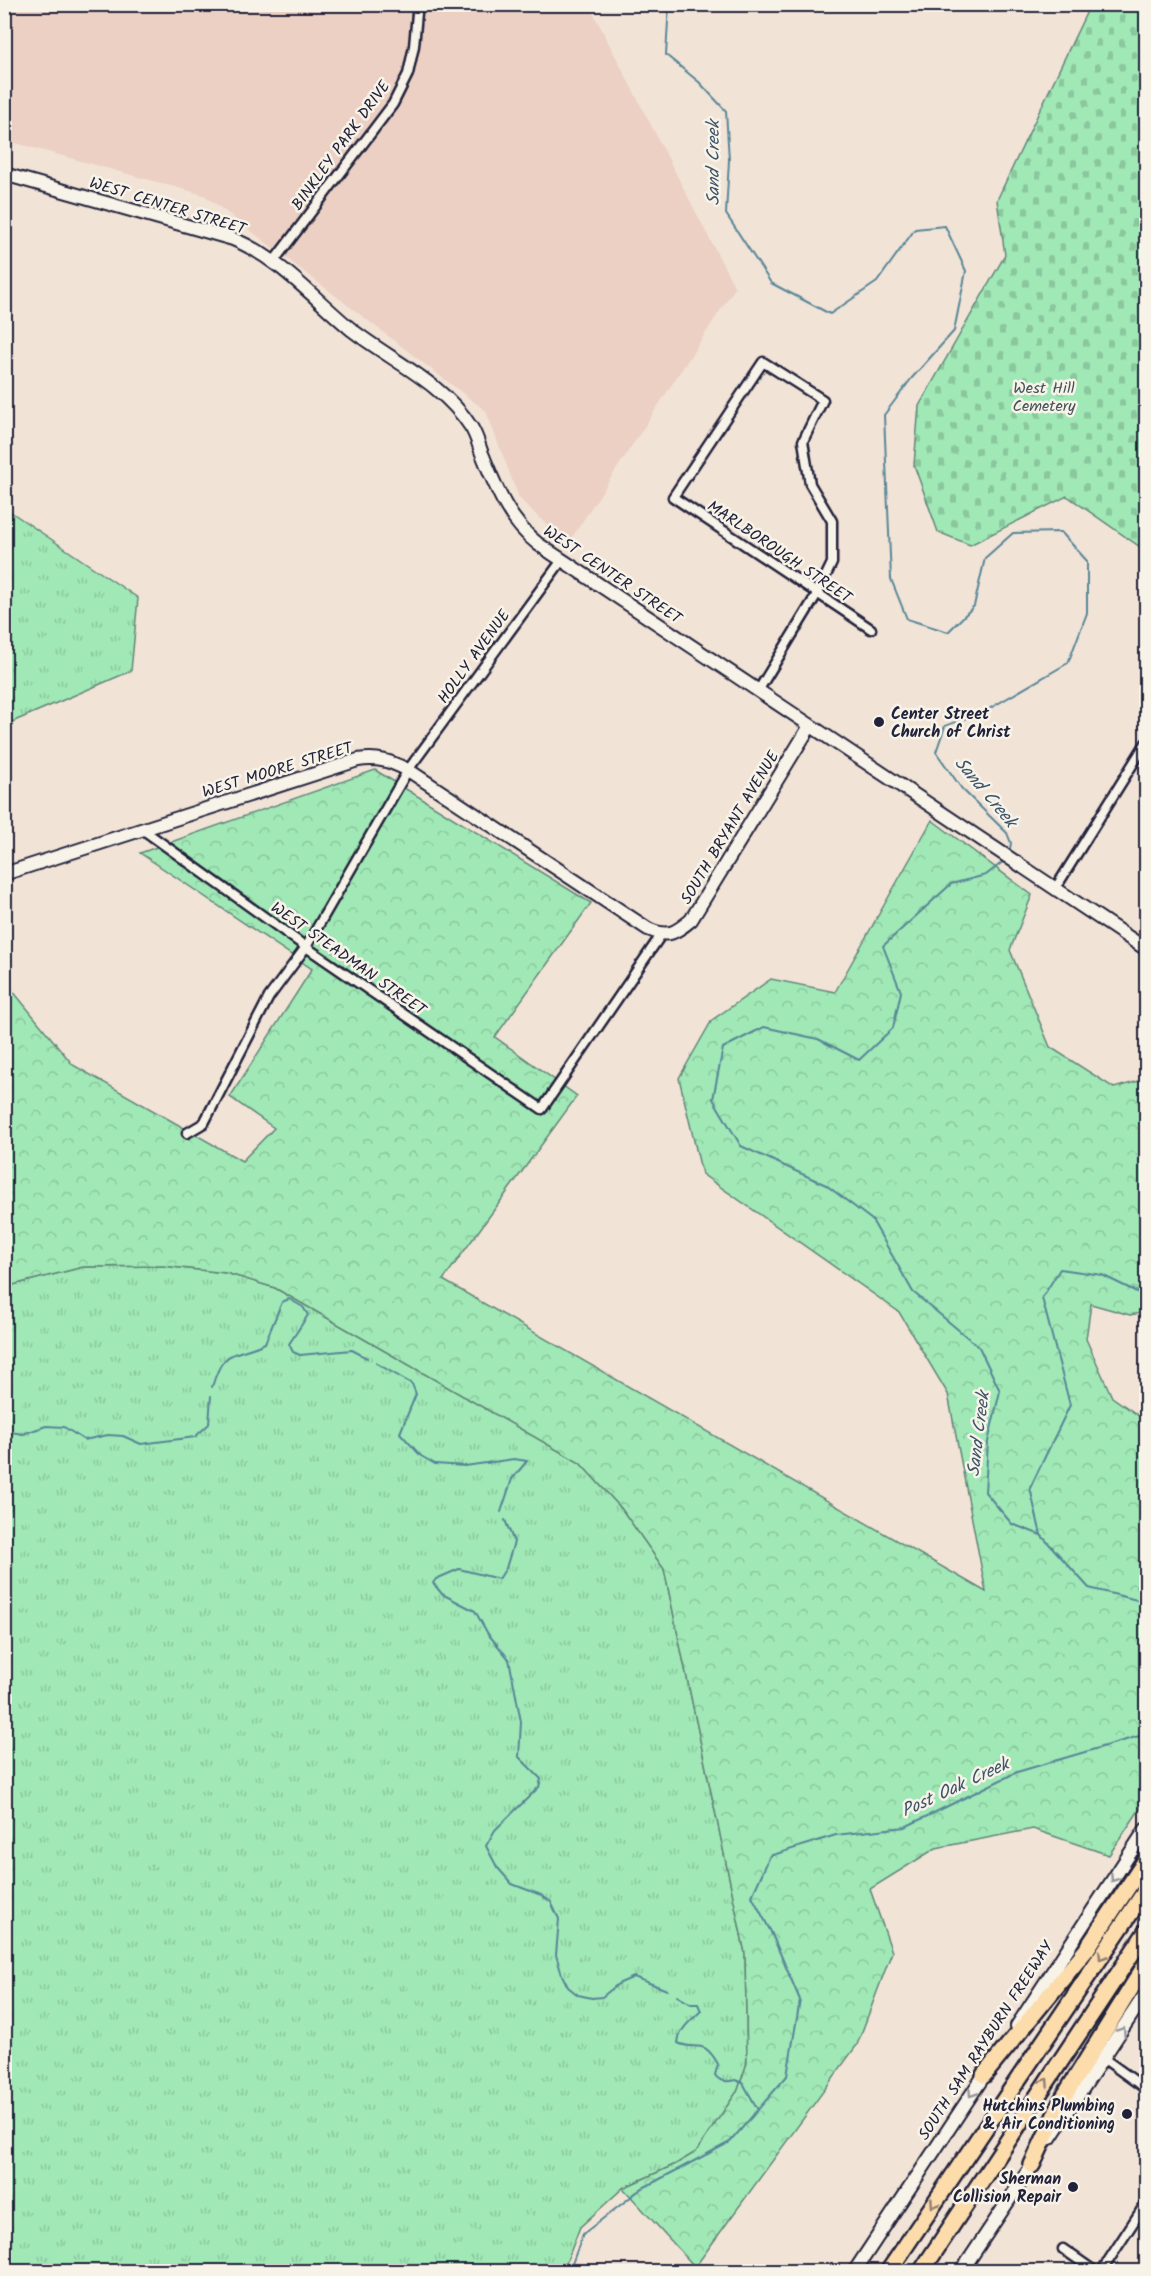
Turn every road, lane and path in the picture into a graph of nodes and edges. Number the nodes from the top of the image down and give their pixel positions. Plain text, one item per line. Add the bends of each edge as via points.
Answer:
1 (416, 4) edge
2 (4, 174) edge
3 (274, 261) junction
4 (562, 560) junction
5 (817, 594) junction
6 (872, 629) dead end
7 (758, 691) junction
8 (810, 726) junction
9 (1146, 743) edge
10 (408, 770) junction
11 (142, 829) junction
12 (4, 874) edge
13 (1055, 889) junction
14 (661, 935) junction
15 (306, 946) junction
16 (1146, 949) edge
17 (187, 1133) dead end
18 (1146, 1829) edge
19 (1146, 1860) edge
20 (1146, 1890) edge
21 (1146, 1932) edge
22 (1146, 1964) edge
23 (1146, 1993) edge
24 (1103, 2058) junction
25 (984, 2075) junction
26 (1146, 2089) edge
27 (1032, 2164) junction
28 (1146, 2203) edge
29 (1063, 2249) dead end
30 (854, 2271) edge
31 (888, 2271) edge
32 (921, 2271) edge
33 (961, 2271) edge
34 (1096, 2271) edge
35 (1101, 2271) edge

1 - 3 street, BINKLEY PARK DRIVE via 408,74 393,104
2 - 3 street, WEST CENTER STREET via 233,239
3 - 4 street, WEST CENTER STREET via 352,330 455,405 472,429 506,508 522,531
4 - 7 street, WEST CENTER STREET
4 - 10 street, HOLLY AVENUE
5 - 5 street, MARLBOROUGH STREET via 832,563 832,521 810,484 803,441 824,400 763,362 673,497
5 - 6 street, MARLBOROUGH STREET
5 - 7 street
7 - 8 street, WEST CENTER STREET
8 - 13 street, WEST CENTER STREET
8 - 14 street, SOUTH BRYANT AVENUE via 691,920 675,933
9 - 13 street
10 - 11 street, WEST MOORE STREET via 386,760 358,760
10 - 14 street, WEST MOORE STREET
10 - 15 street, HOLLY AVENUE
11 - 12 street, WEST MOORE STREET
11 - 15 street, WEST STEADMAN STREET
13 - 16 street, WEST CENTER STREET
14 - 15 street, WEST STEADMAN STREET via 542,1109
15 - 17 street, HOLLY AVENUE via 269,997 204,1123
18 -> 25 street, SOUTH SAM RAYBURN FREEWAY
19 - 25 highway via 1086,1950
20 -> 31 highway
32 -> 21 highway
22 - 27 highway via 1062,2100
24 -> 23 street
24 - 26 street
24 - 27 street
25 -> 30 street, SOUTH SAM RAYBURN FREEWAY
27 - 33 street
28 - 35 street
29 - 34 street

